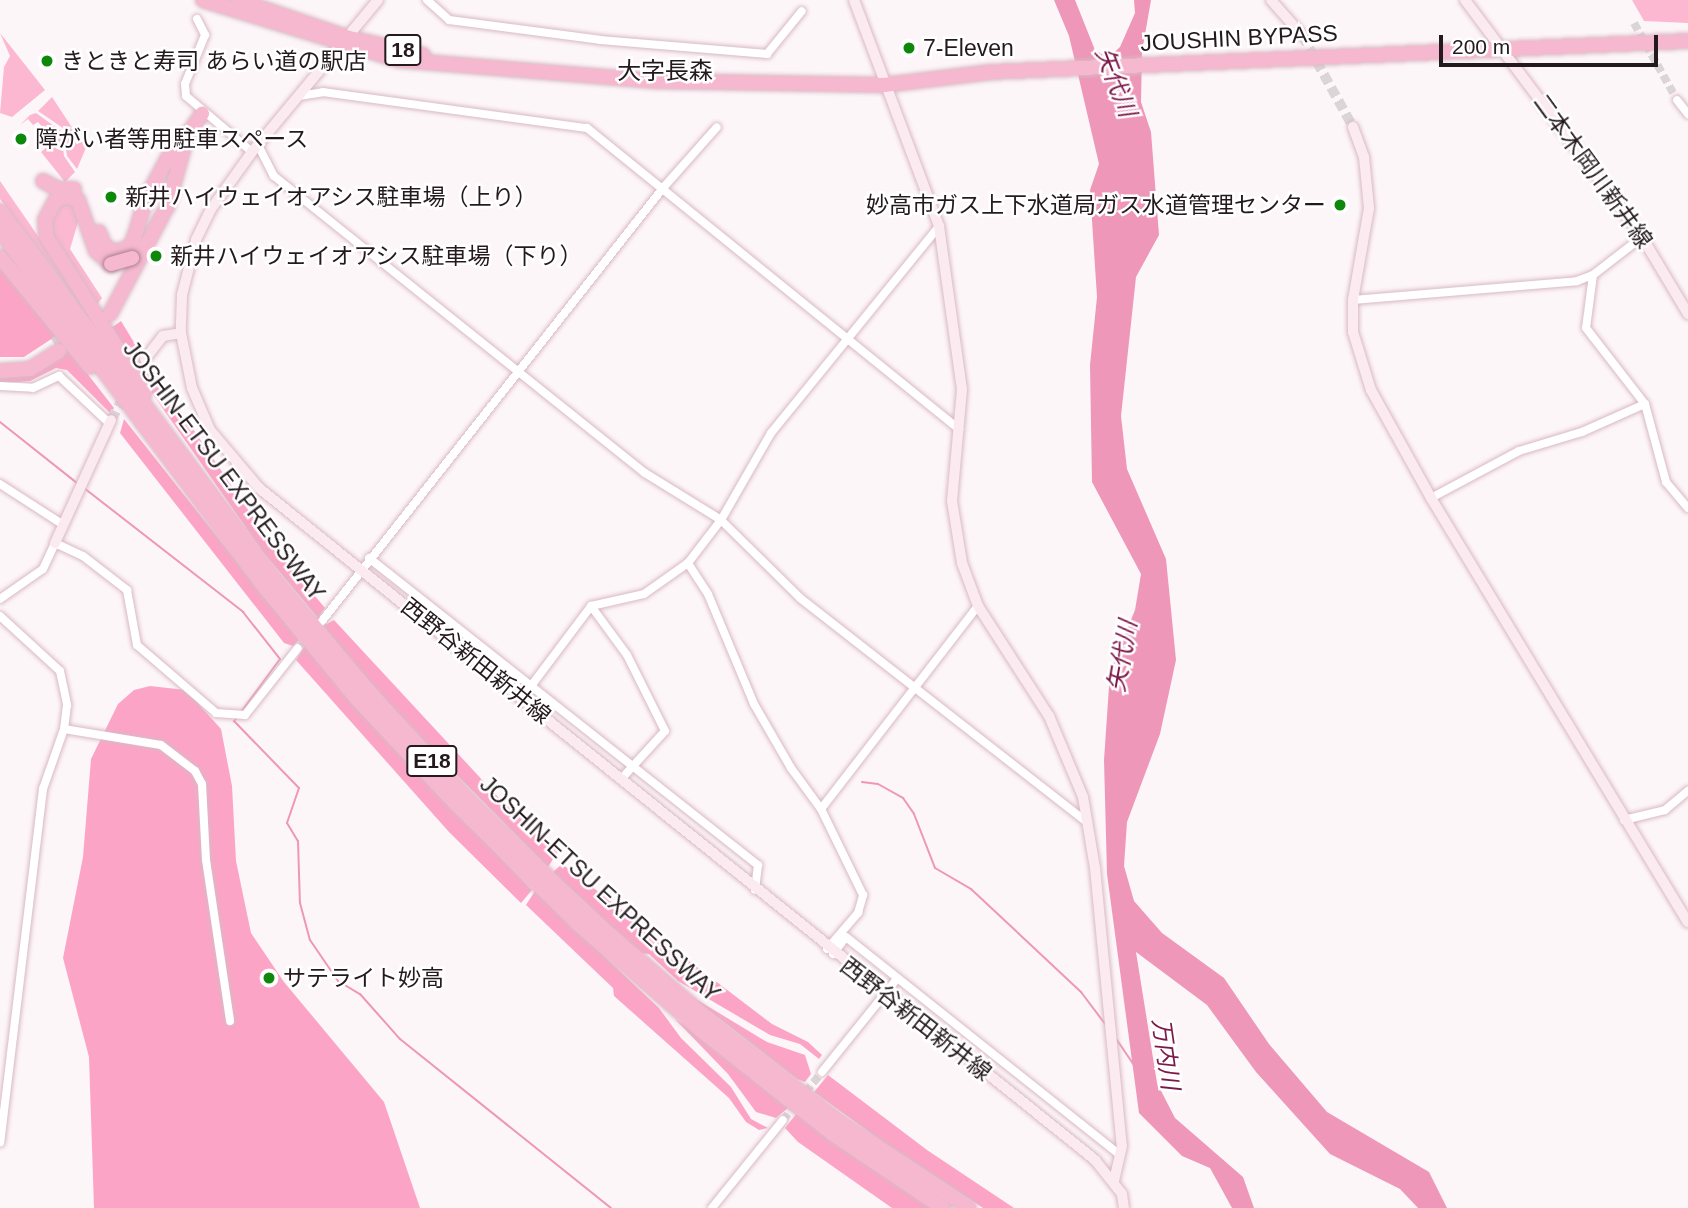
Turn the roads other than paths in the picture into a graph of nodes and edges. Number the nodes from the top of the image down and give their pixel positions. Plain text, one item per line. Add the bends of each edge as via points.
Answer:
1 (203, 0) edge
2 (238, 0) edge
3 (378, 0) edge
4 (427, 0) edge
5 (854, 0) edge
6 (1270, 0) edge
7 (1465, 0) edge
8 (802, 11) dead end
9 (197, 19) dead end
10 (1302, 35) tunnel mouth
11 (1688, 41) edge
12 (345, 42) junction
13 (1502, 46) junction
14 (884, 85) junction
15 (299, 96) junction
16 (1677, 100) tunnel mouth
17 (199, 112) junction
18 (1688, 114) edge
19 (717, 127) dead end
20 (1353, 127) tunnel mouth
21 (255, 149) junction
22 (43, 181) dead end
23 (663, 188) junction
24 (0, 211) edge
25 (939, 226) junction
26 (152, 230) junction
27 (0, 231) edge
28 (136, 232) junction
29 (1642, 237) junction
30 (0, 257) edge
31 (1593, 275) junction
32 (1353, 300) junction
33 (1688, 314) edge
34 (181, 333) junction
35 (848, 338) junction
36 (145, 359) tunnel mouth
37 (0, 363) edge
38 (0, 371) edge
39 (518, 371) junction
40 (0, 386) edge
41 (1645, 404) junction
42 (110, 421) joint
43 (959, 429) junction
44 (172, 464) junction
45 (0, 484) edge
46 (1431, 498) junction
47 (1688, 508) edge
48 (722, 520) junction
49 (62, 524) junction
50 (244, 538) junction
51 (55, 543) junction
52 (369, 558) junction
53 (688, 563) junction
54 (360, 568) junction
55 (0, 599) edge
56 (591, 606) junction
57 (978, 606) junction
58 (0, 617) edge
59 (322, 621) dead end
60 (298, 648) dead end
61 (530, 686) junction
62 (911, 688) junction
63 (522, 698) junction
64 (64, 729) junction
65 (631, 766) junction
66 (623, 777) junction
67 (1688, 791) edge
68 (821, 809) junction
69 (1624, 820) junction
70 (1087, 822) junction
71 (755, 890) junction
72 (1688, 922) edge
73 (830, 951) junction
74 (896, 980) junction
75 (885, 995) junction
76 (230, 1021) dead end
77 (822, 1072) tunnel mouth
78 (783, 1120) tunnel mouth
79 (0, 1142) edge
80 (1120, 1155) junction
81 (1114, 1181) junction
82 (712, 1208) edge
83 (943, 1208) edge
84 (969, 1208) edge
85 (1124, 1208) edge

1 - 12 highway, JOUSHIN BYPASS / 18
2 - 12 highway, JOUSHIN BYPASS / 18
3 - 12 street, 西野谷新田新井線
4 - 8 street via 449,20 600,40 767,54
5 - 14 street
6 - 10 street
7 - 13 street, 二本木岡川新井線
9 - 17 street via 205,35 185,90
11 - 13 highway, JOUSHIN BYPASS / 18
12 - 14 highway, JOUSHIN BYPASS / 18 via 399,60 656,81
12 - 15 street, 西野谷新田新井線
13 - 14 highway, JOUSHIN BYPASS / 18 via 992,72
13 - 29 street, 二本木岡川新井線
14 - 25 street via 932,198
15 - 21 street, 西野谷新田新井線
15 - 23 street via 323,92 587,128
16 - 18 street
17 - 21 street
17 - 26 highway via 187,136 165,211
17 - 28 highway via 145,201
19 - 23 street
20 - 32 street via 1364,157 1369,208
21 - 34 street, 西野谷新田新井線 via 211,209 196,240 182,295
21 - 39 street via 274,176
22 - 28 highway via 87,197 108,250 125,251
23 - 35 street
23 - 39 street
24 - 50 highway, JOSHIN-ETSU EXPRESSWAY / E18
25 - 35 street
25 - 43 street via 962,389
26 - 28 highway via 108,311
26 - 50 highway, bridge via 132,258 111,264 96,251 78,200 66,197 55,201 45,220 46,236 153,407
27 - 44 highway, JOSHIN-ETSU EXPRESSWAY / E18
29 - 31 street
29 - 33 street, 二本木岡川新井線
30 - 44 highway
31 - 32 street via 1553,284
31 - 41 street via 1586,328
32 - 46 street via 1353,332 1371,390
34 - 36 street via 154,343
34 - 54 street, 西野谷新田新井線 via 192,388 219,445 259,488
35 - 43 street
35 - 48 street via 771,433
37 - 38 highway via 21,363 57,348 30,369
39 - 48 street via 645,473
39 - 52 street
40 - 42 street via 33,388 59,376
41 - 46 street via 1582,432 1519,452
41 - 47 street via 1648,430 1667,482
42 - 49 street
43 - 57 street via 953,525
44 - 83 highway, JOSHIN-ETSU EXPRESSWAY / E18 via 342,681 525,873 742,1064 833,1134
45 - 49 street
46 - 69 street
48 - 53 street
48 - 62 street via 771,572
49 - 51 street
50 - 84 highway, JOSHIN-ETSU EXPRESSWAY / E18 via 400,727 576,904 752,1055 840,1122
51 - 55 street via 43,569
51 - 60 street via 83,556 127,590 137,645 216,713 245,715
52 - 54 street
52 - 61 street
53 - 56 street via 643,594
53 - 68 street via 708,594 754,704 790,768
54 - 59 street
54 - 63 street, 西野谷新田新井線
56 - 61 street
56 - 65 street via 627,655 664,731
57 - 62 street
57 - 70 street via 1049,716 1073,767
58 - 64 street via 60,671 67,705
61 - 63 street
61 - 65 street
62 - 68 street
62 - 70 street
63 - 66 street, 西野谷新田新井線
64 - 76 street via 161,744 195,771 202,784 206,860
64 - 79 street via 43,789
65 - 66 street
65 - 71 street via 758,865
66 - 71 street, 西野谷新田新井線
67 - 69 street via 1665,810
68 - 73 street via 863,895 858,913
69 - 72 street
70 - 80 street
71 - 73 street, 西野谷新田新井線
73 - 74 street via 846,937
73 - 75 street, 西野谷新田新井線
74 - 75 street
74 - 80 street
75 - 77 street
75 - 81 street, 西野谷新田新井線 via 1095,1160
78 - 82 street
80 - 81 street
81 - 85 street, 西野谷新田新井線

